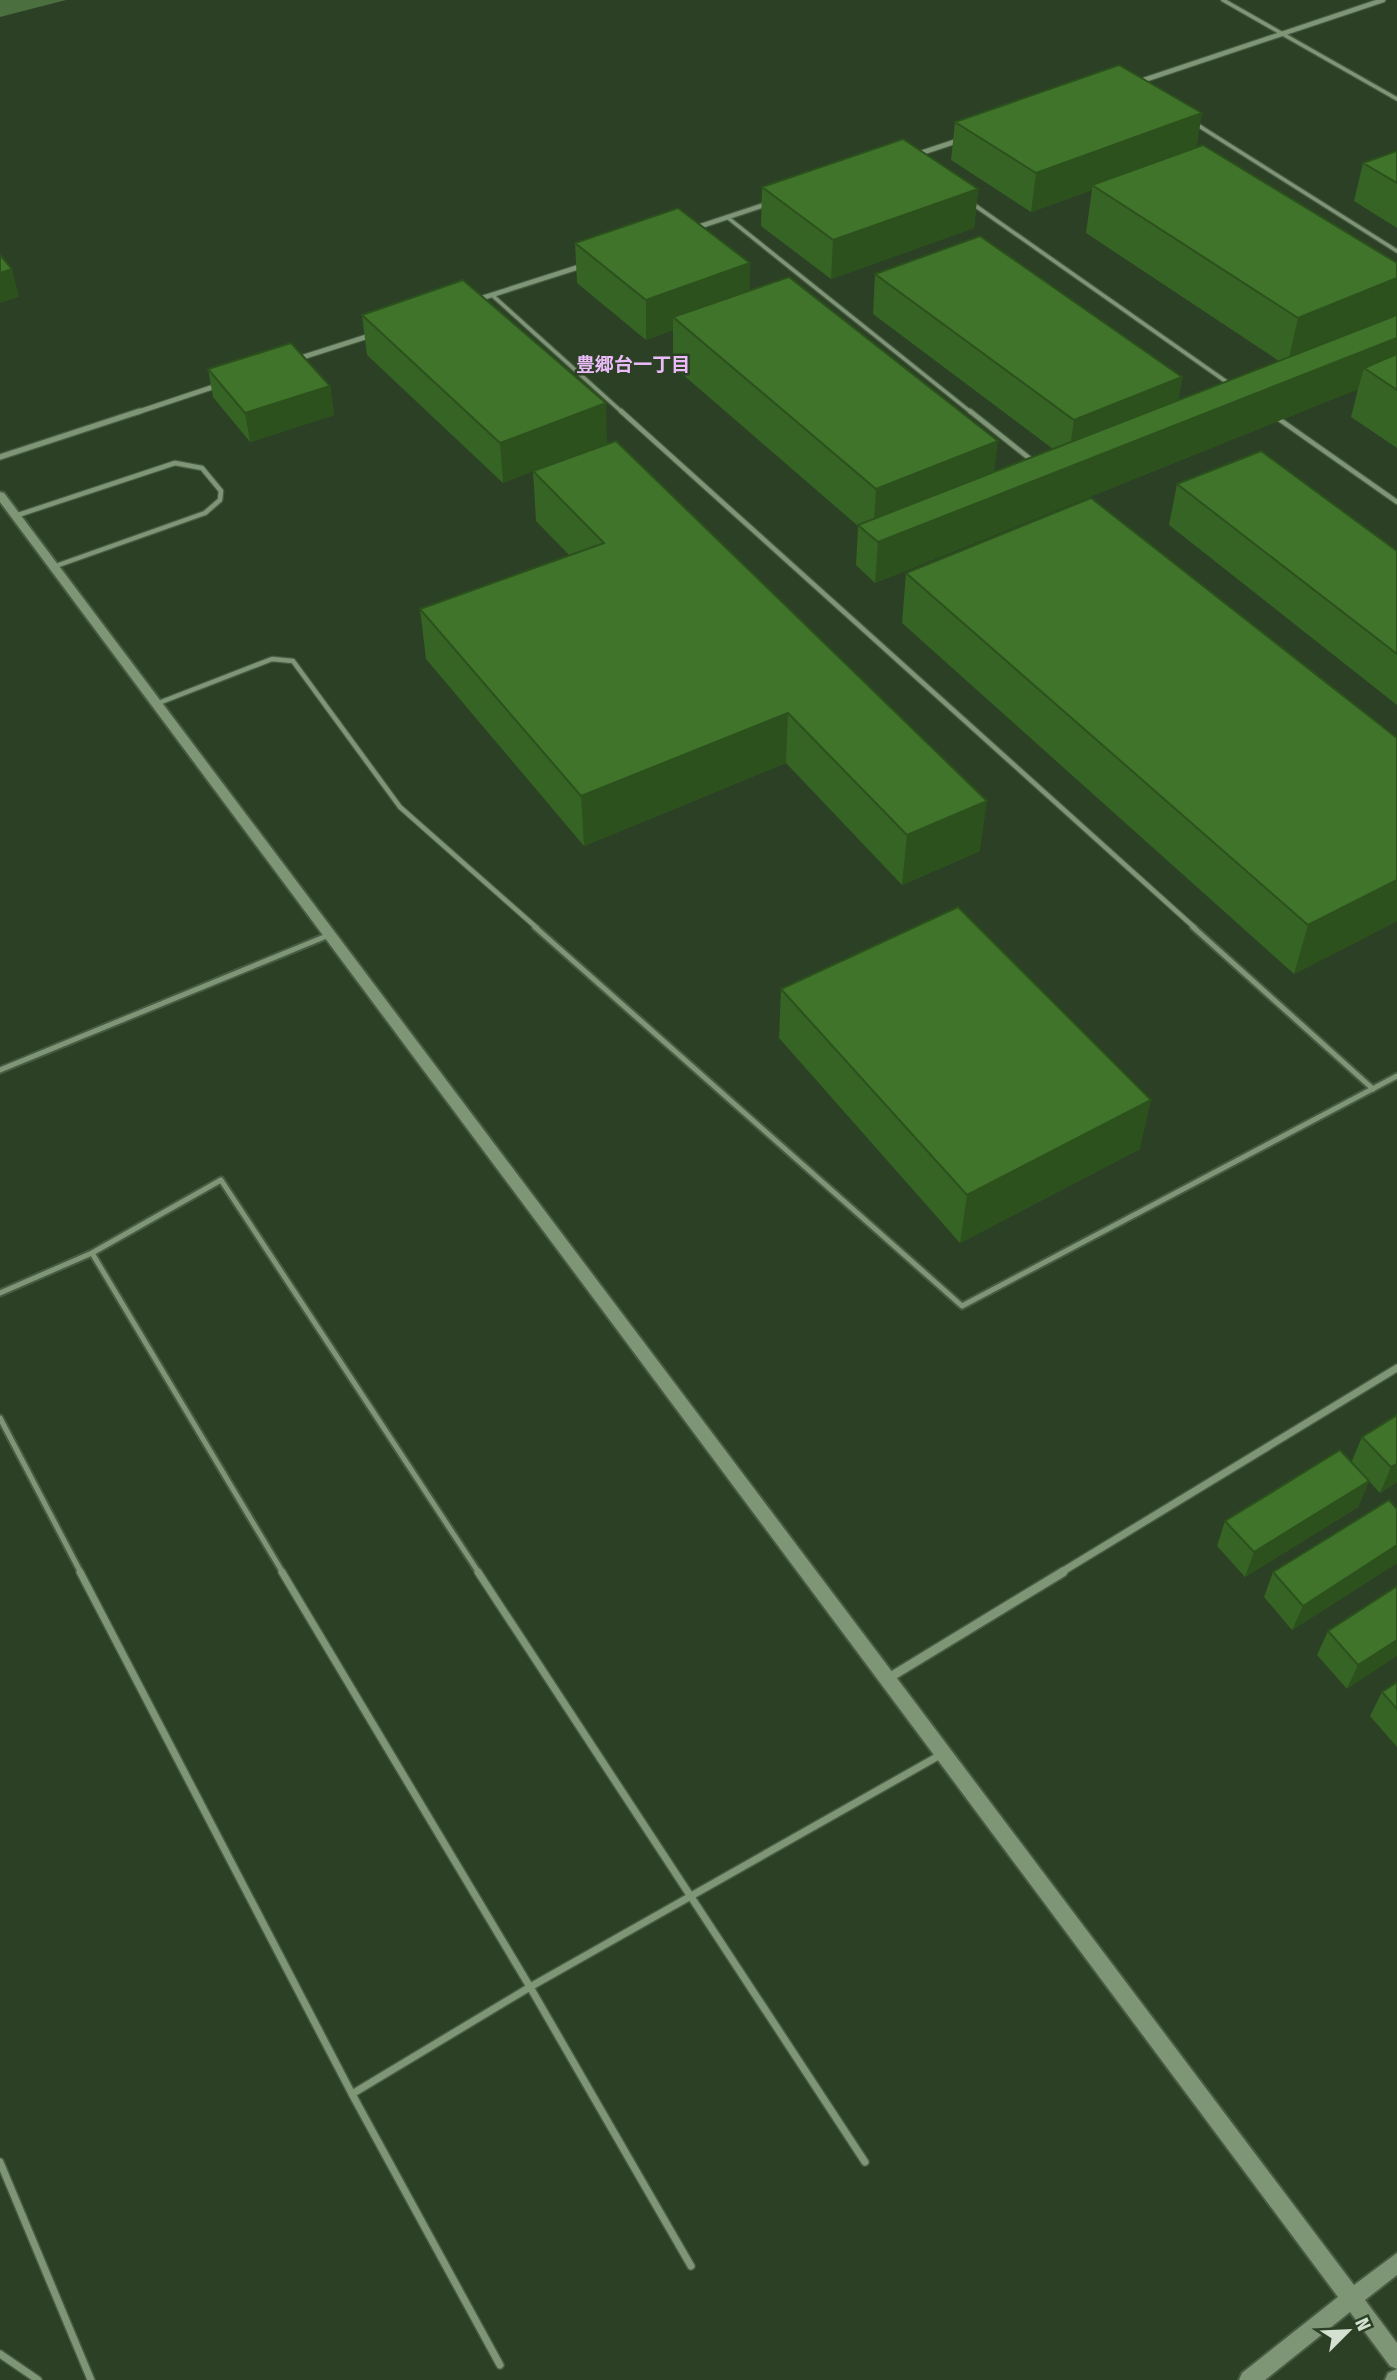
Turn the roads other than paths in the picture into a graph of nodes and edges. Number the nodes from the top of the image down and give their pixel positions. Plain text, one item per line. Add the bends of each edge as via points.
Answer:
1 (1223, 0) edge
2 (1383, 0) edge
3 (1282, 33) junction
4 (1132, 83) joint
5 (1144, 91) edge
6 (1397, 99) edge
7 (1190, 120) edge
8 (973, 136) edge
9 (907, 158) joint
10 (919, 166) edge
11 (964, 198) edge
12 (779, 200) edge
13 (727, 217) junction
14 (688, 230) edge
15 (1397, 251) edge
16 (597, 261) edge
17 (492, 295) junction
18 (465, 304) edge
19 (385, 330) edge
20 (292, 361) edge
21 (226, 383) edge
22 (1238, 390) edge
23 (1272, 414) edge
24 (0, 457) edge
25 (1041, 467) edge
26 (0, 495) edge
27 (1397, 502) edge
28 (15, 516) junction
29 (53, 567) junction
30 (156, 704) junction
31 (328, 935) junction
32 (0, 1070) edge
33 (1397, 1076) edge
34 (1373, 1088) junction
35 (92, 1253) junction
36 (0, 1293) edge
37 (1397, 1368) edge
38 (0, 1418) edge
39 (887, 1679) junction
40 (942, 1754) junction
41 (693, 1895) junction
42 (530, 1987) junction
43 (352, 2094) junction
44 (0, 2162) edge
45 (865, 2162) dead end
46 (1397, 2263) edge
47 (691, 2266) dead end
48 (1350, 2299) junction
49 (0, 2354) edge
50 (1397, 2359) edge
51 (500, 2365) dead end
52 (38, 2380) edge
53 (91, 2380) edge
54 (1249, 2380) edge

1 - 3 lane
2 - 3 street
3 - 4 street
3 - 6 lane
4 - 5 lane
7 - 15 lane
8 - 9 street
9 - 10 lane
11 - 22 lane
12 - 13 street
13 - 14 street
13 - 25 lane
16 - 17 street
17 - 18 street
17 - 34 lane
19 - 20 street
21 - 24 street
23 - 27 lane
26 - 28 street
28 - 29 street
28 - 29 lane via 175,463 202,468 221,491 220,500 205,513
29 - 30 street
30 - 31 street
30 - 34 lane via 272,659 293,661 400,807 962,1306
31 - 32 lane
31 - 39 street
33 - 34 lane
35 - 36 lane
35 - 41 lane via 222,1180
35 - 42 lane
37 - 39 street
38 - 43 lane
39 - 40 street
40 - 41 lane
40 - 48 street
41 - 42 lane
41 - 45 lane
42 - 43 lane
42 - 47 lane
43 - 51 lane
44 - 53 lane
46 - 48 street
48 - 50 street
48 - 54 street
49 - 52 lane

